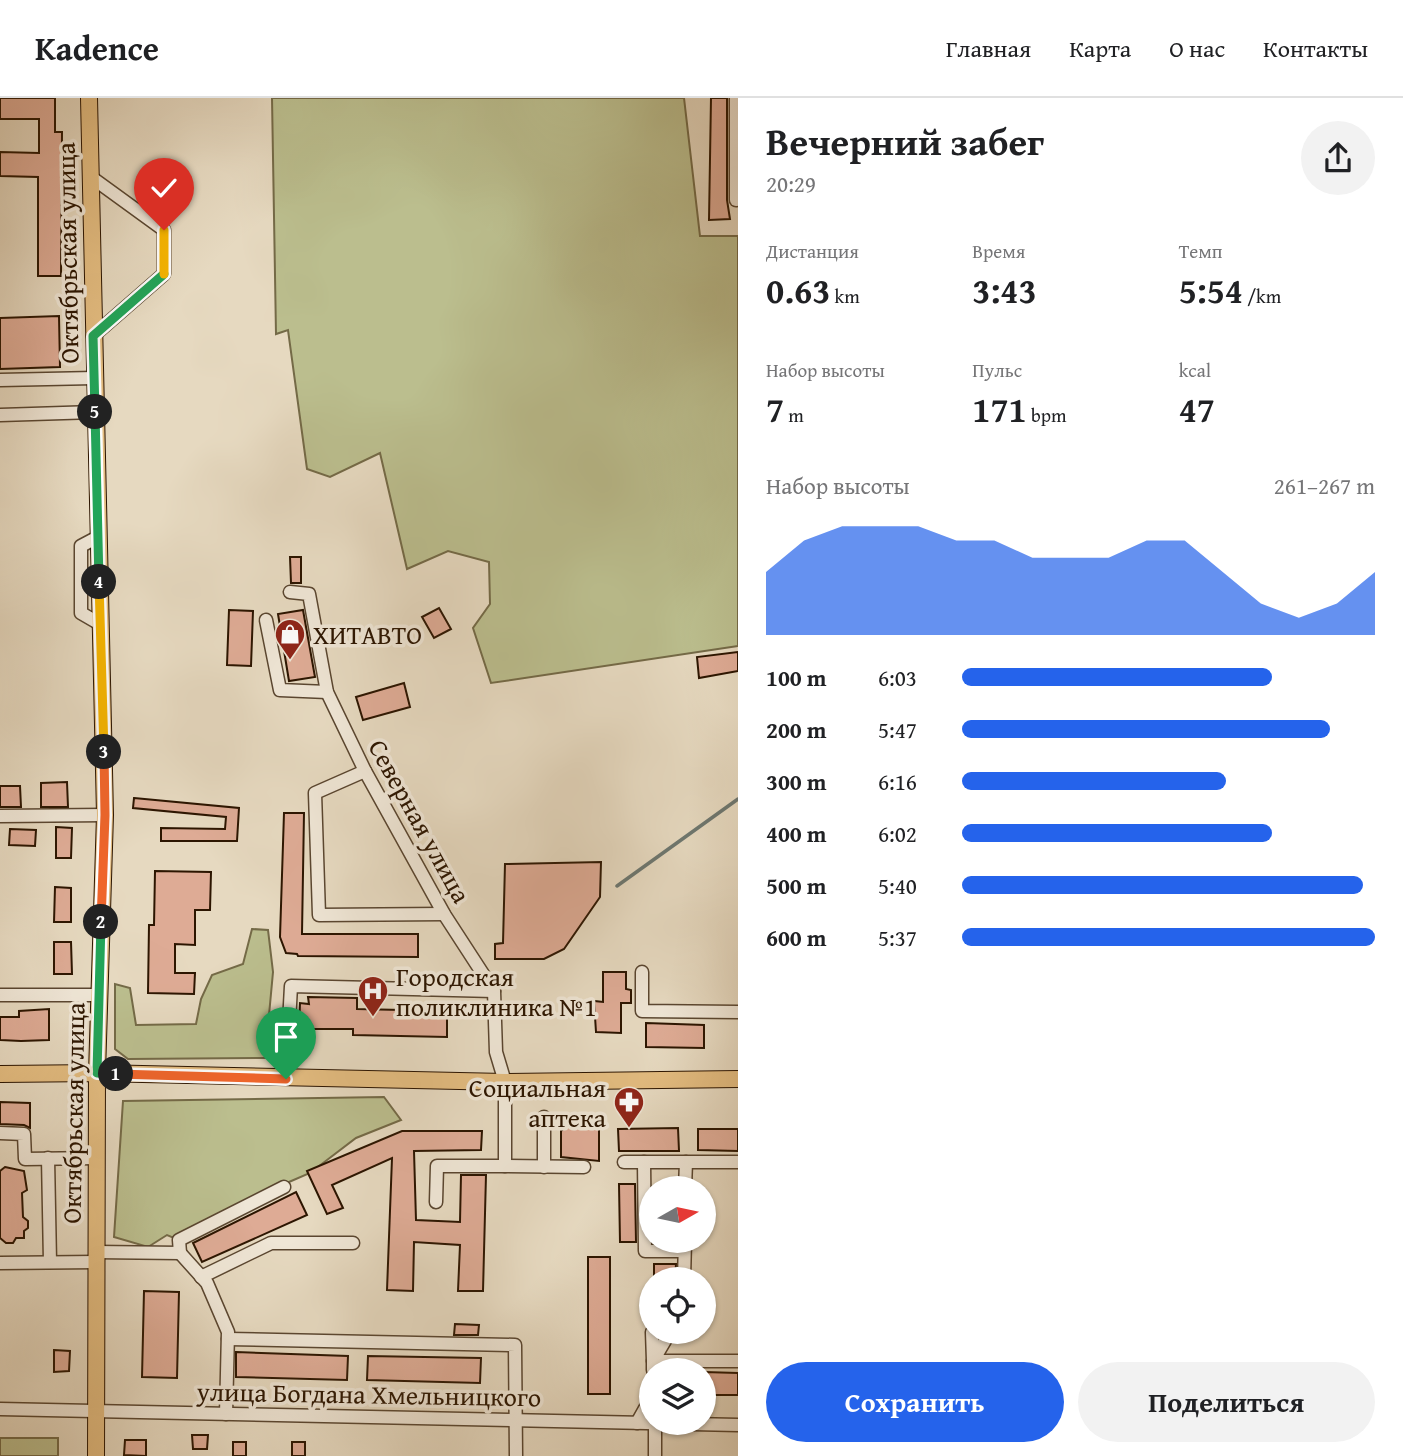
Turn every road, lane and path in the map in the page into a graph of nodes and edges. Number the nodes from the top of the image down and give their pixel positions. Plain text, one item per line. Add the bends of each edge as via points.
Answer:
1 (89, 98) edge
2 (736, 98) edge
3 (91, 177) junction
4 (736, 200) dead end
5 (93, 336) junction
6 (94, 378) junction
7 (0, 380) edge
8 (95, 412) junction
9 (0, 415) edge
10 (290, 592) dead end
11 (266, 620) dead end
12 (327, 692) junction
13 (365, 771) junction
14 (105, 815) junction
15 (0, 816) edge
16 (444, 914) junction
17 (642, 972) dead end
18 (494, 991) junction
19 (0, 995) edge
20 (99, 995) junction
21 (738, 1012) edge
22 (0, 1073) edge
23 (97, 1073) junction
24 (286, 1079) junction
25 (738, 1079) edge
26 (505, 1082) junction
27 (544, 1116) dead end
28 (0, 1133) edge
29 (48, 1158) junction
30 (97, 1158) junction
31 (624, 1162) dead end
32 (644, 1162) junction
33 (686, 1162) junction
34 (738, 1162) edge
35 (505, 1166) junction
36 (544, 1167) junction
37 (584, 1167) dead end
38 (644, 1176) edge
39 (685, 1176) edge
40 (284, 1187) dead end
41 (436, 1202) dead end
42 (354, 1243) dead end
43 (180, 1253) junction
44 (96, 1257) junction
45 (0, 1262) edge
46 (50, 1262) junction
47 (201, 1277) junction
48 (228, 1339) junction
49 (738, 1361) edge
50 (716, 1362) edge
51 (0, 1409) edge
52 (96, 1411) junction
53 (226, 1414) junction
54 (639, 1419) edge
55 (516, 1420) junction
56 (637, 1423) joint
57 (716, 1424) edge
58 (738, 1425) edge
59 (656, 1435) edge
60 (96, 1456) edge
61 (516, 1456) edge
62 (655, 1456) edge

1 - 3 main road, Октябрьская улица
2 - 4 street
3 - 5 main road, Октябрьская улица
3 - 5 street via 164,230 164,274
5 - 6 main road, Октябрьская улица
6 - 7 street
6 - 8 main road, Октябрьская улица
8 - 9 street
8 - 14 main road, Октябрьская улица
10 - 12 street, Северная улица via 309,594
11 - 12 street via 279,690
12 - 13 street, Северная улица
13 - 16 street, Северная улица
13 - 16 street via 315,793 319,915
14 - 15 street
14 - 20 main road, Октябрьская улица
16 - 18 street, Северная улица
17 - 21 street via 642,1011
18 - 24 street via 292,986
18 - 26 street via 496,1052
19 - 20 street
20 - 23 main road, Октябрьская улица
22 - 23 main road
23 - 24 main road
23 - 30 main road, Октябрьская улица
24 - 26 main road
25 - 26 main road
26 - 35 street
27 - 36 street
28 - 29 street via 24,1134 25,1159
29 - 30 street
29 - 46 street
30 - 44 main road, Октябрьская улица
31 - 32 street
32 - 33 street
32 - 38 street
33 - 34 street
33 - 39 street
35 - 36 street
35 - 41 street via 437,1166
36 - 37 street
40 - 43 street via 179,1240
42 - 47 street via 271,1243
43 - 44 street
43 - 47 street
44 - 46 street
44 - 52 main road, Октябрьская улица
45 - 46 street
47 - 48 street
48 - 53 street
48 - 55 street via 515,1345
49 - 50 street
51 - 52 street, улица Богдана Хмельницкого
52 - 53 street, улица Богдана Хмельницкого
52 - 60 main road, Октябрьская улица
53 - 55 street, улица Богдана Хмельницкого
54 - 56 street
55 - 56 street, улица Богдана Хмельницкого
55 - 61 street
57 - 58 street, улица Богдана Хмельницкого
59 - 62 street

